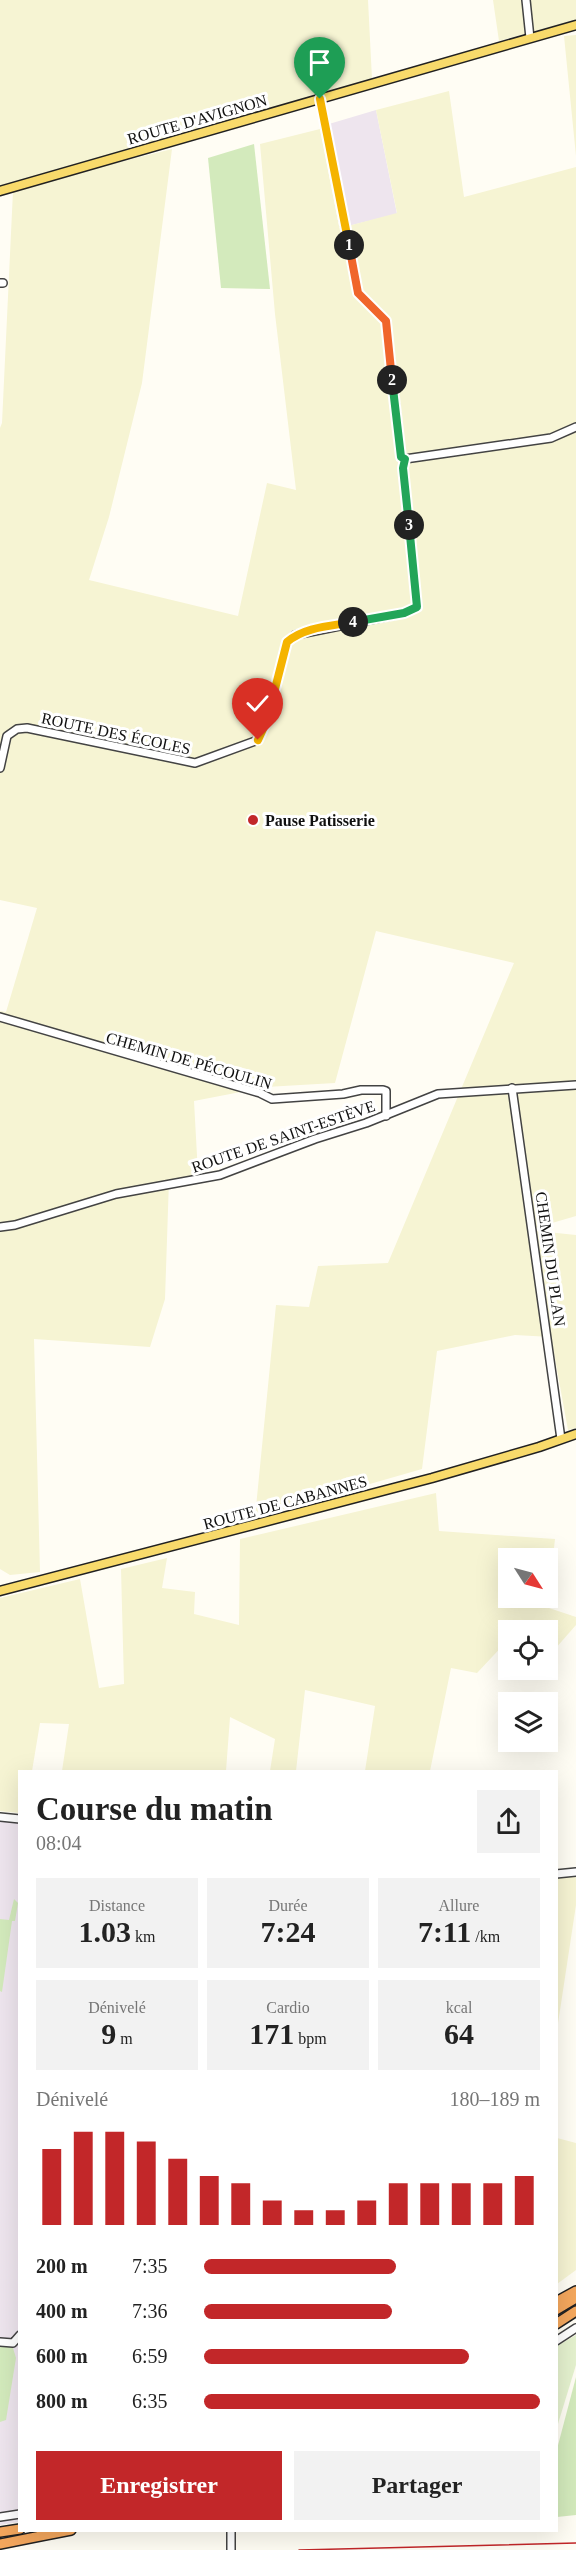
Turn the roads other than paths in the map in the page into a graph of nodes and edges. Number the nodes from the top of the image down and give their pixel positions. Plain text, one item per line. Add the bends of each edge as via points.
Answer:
1 (526, 0) edge
2 (576, 25) edge
3 (531, 38) junction
4 (320, 99) junction
5 (0, 191) edge
6 (576, 427) edge
7 (405, 459) junction
8 (0, 768) edge
9 (0, 1017) edge
10 (576, 1085) edge
11 (512, 1088) junction
12 (386, 1116) junction
13 (0, 1227) edge
14 (576, 1434) edge
15 (560, 1437) junction
16 (0, 1591) edge
17 (0, 1817) edge
18 (18, 1819) edge
19 (576, 1872) edge
20 (558, 1874) edge
21 (576, 2291) edge
22 (576, 2298) edge
23 (558, 2301) edge
24 (558, 2309) edge
25 (576, 2311) edge
26 (558, 2323) edge
27 (576, 2328) edge
28 (18, 2338) edge
29 (558, 2340) edge
30 (0, 2342) edge
31 (18, 2514) edge
32 (0, 2517) edge
33 (18, 2529) edge
34 (0, 2532) edge
35 (61, 2532) edge
36 (231, 2532) edge
37 (0, 2544) edge
38 (231, 2550) edge

1 - 3 street
2 - 3 main road, ROUTE D'AVIGNON
3 - 4 main road, ROUTE D'AVIGNON
4 - 5 main road, ROUTE D'AVIGNON
4 - 7 street via 358,293 386,321 401,457
6 - 7 street via 551,438
7 - 8 street, ROUTE DES ÉCOLES via 417,607 295,635 287,642 258,740 195,764 17,729 7,736
9 - 12 street, CHEMIN DE PÉCOULIN via 272,1099 383,1089
10 - 11 street, ROUTE DE SAINT-ESTÈVE
11 - 12 street, ROUTE DE SAINT-ESTÈVE via 438,1094
11 - 15 street, CHEMIN DU PLAN
12 - 13 street, ROUTE DE SAINT-ESTÈVE via 220,1175 116,1194
14 - 15 main road, ROUTE DE CABANNES
15 - 16 main road, ROUTE DE CABANNES via 432,1478
17 - 18 street
19 - 20 street
21 - 23 highway
22 - 24 highway
25 - 26 highway
27 - 29 street
28 - 30 street
31 - 32 street
33 - 34 highway
35 - 37 highway
36 - 38 street

